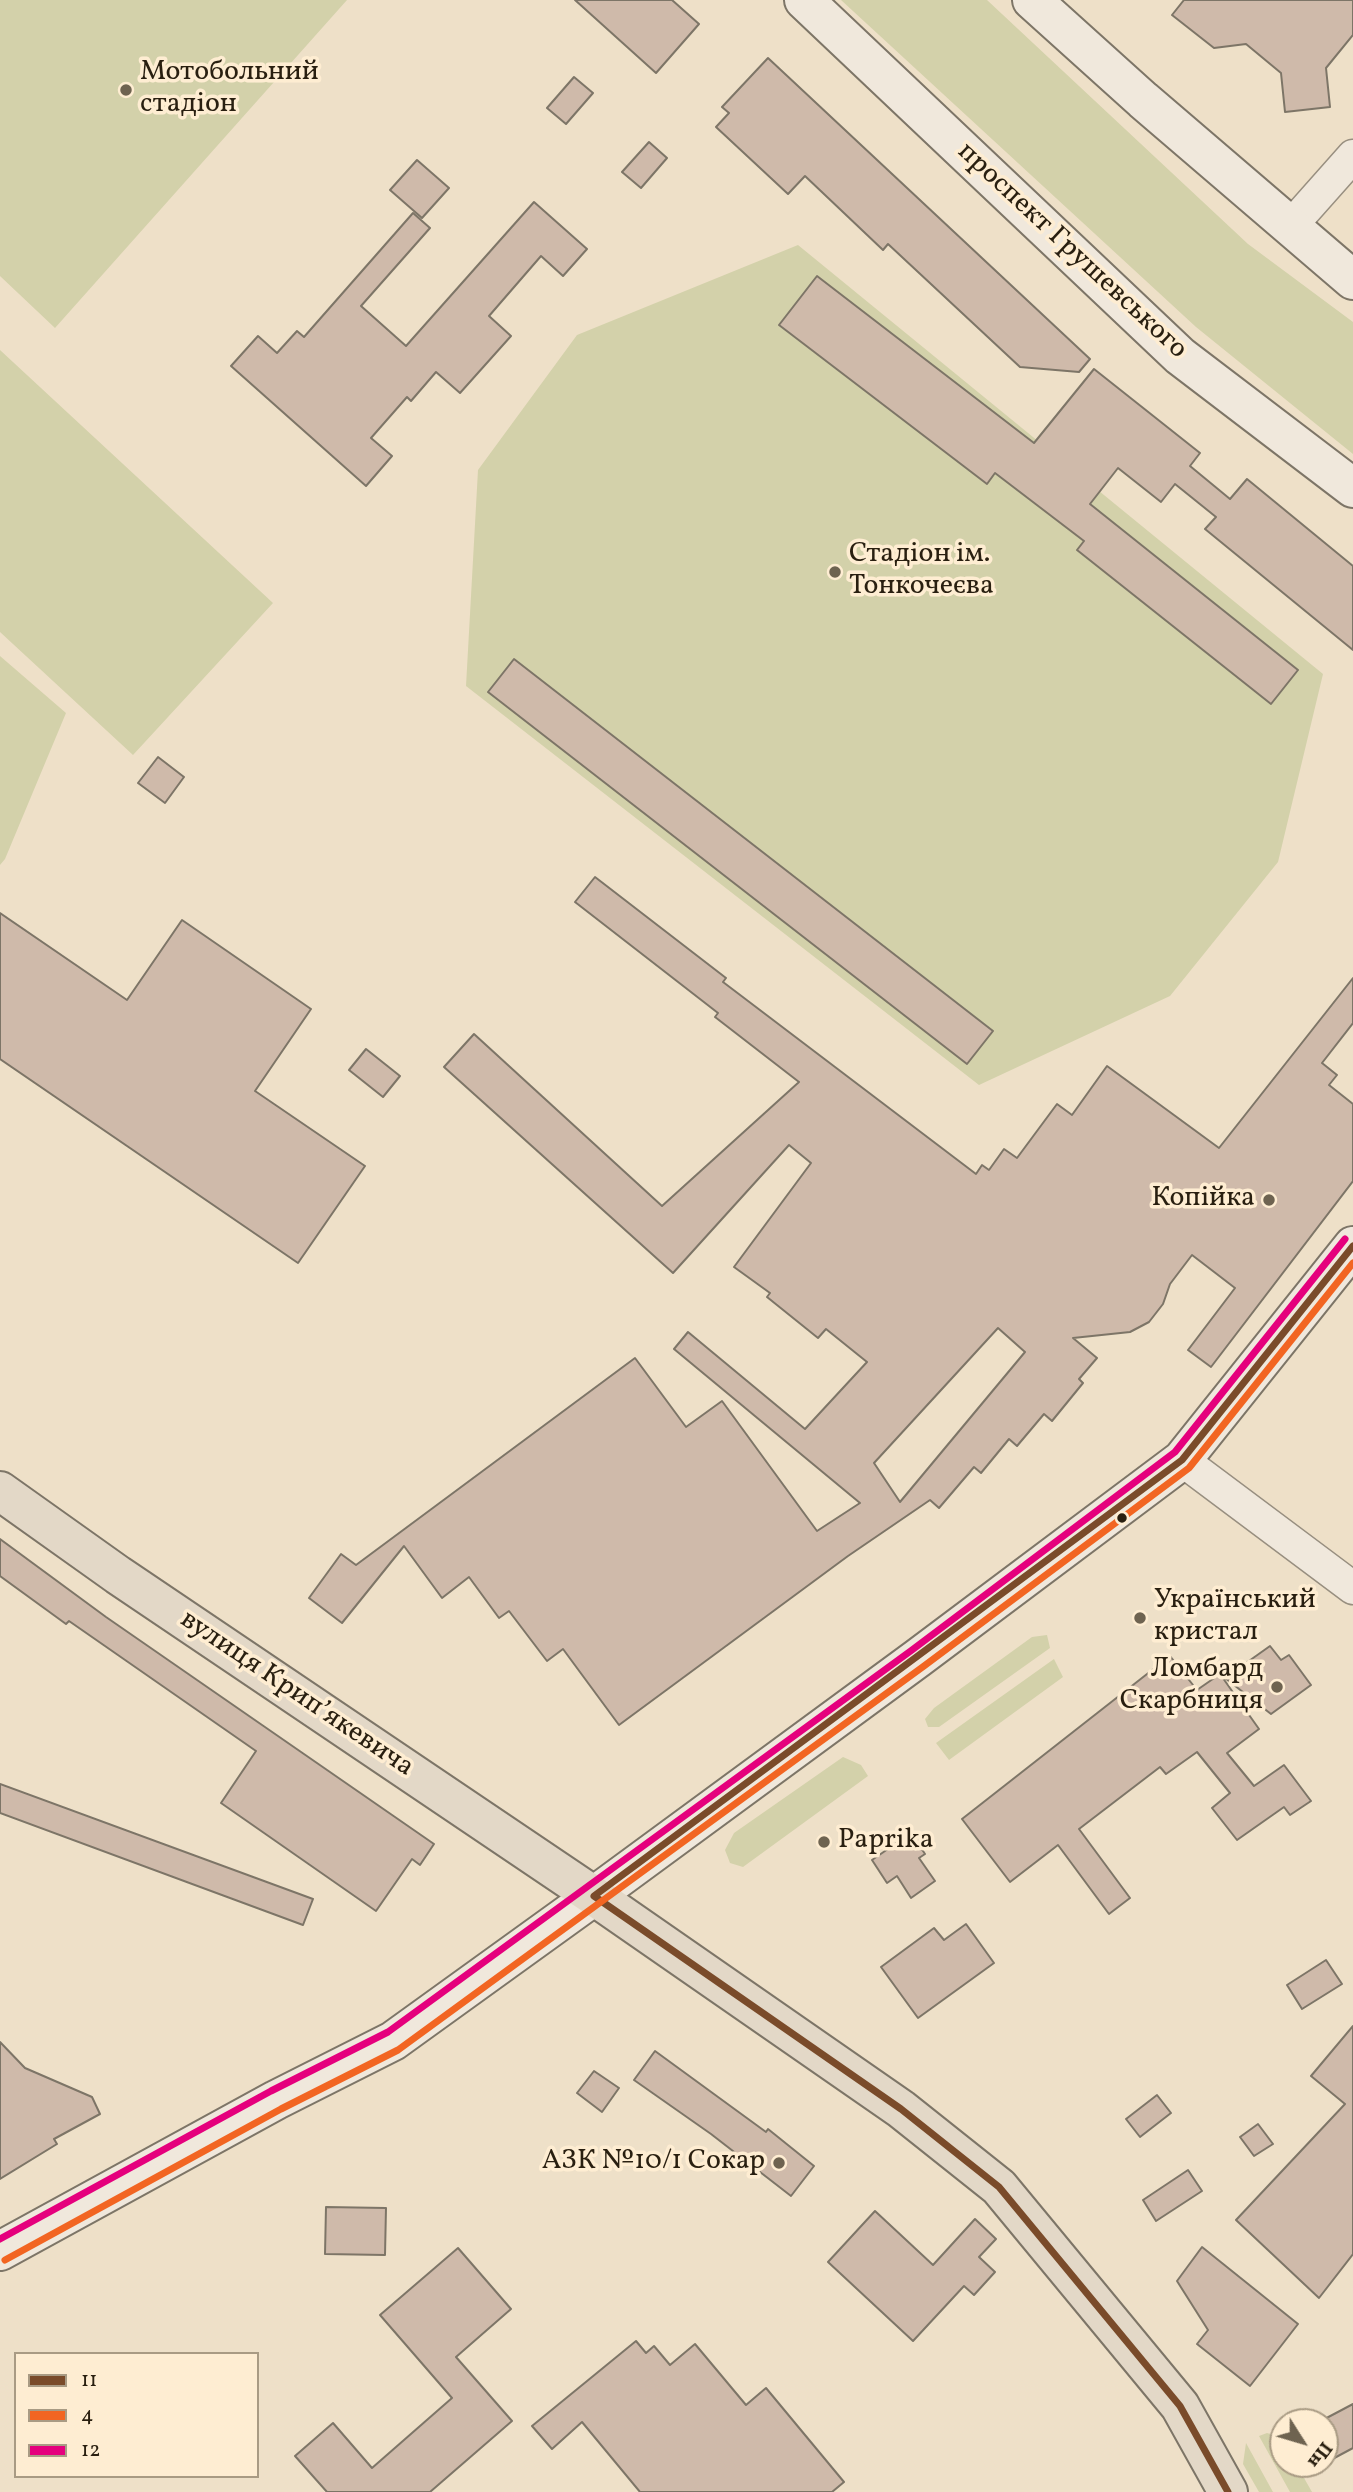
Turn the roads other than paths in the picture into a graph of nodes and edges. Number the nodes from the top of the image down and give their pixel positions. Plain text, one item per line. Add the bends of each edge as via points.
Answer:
1 (804, 0) edge
2 (1032, 0) edge
3 (1353, 156) edge
4 (1290, 227) junction
5 (1353, 280) edge
6 (1353, 488) edge
7 (1353, 1246) edge
8 (1182, 1460) junction
9 (0, 1491) edge
10 (1353, 1588) edge
11 (594, 1896) junction
12 (0, 2252) edge
13 (1228, 2492) edge

1 - 6 main road, проспект Грушевського via 1180,356
2 - 4 main road
3 - 4 street
4 - 5 main road
7 - 8 main road
8 - 10 street
8 - 11 main road
9 - 11 main road, вулиця Крипʼякевича
11 - 12 main road via 393,2041
11 - 13 main road, вулиця Крипʼякевича via 901,2109 999,2187 1180,2406

